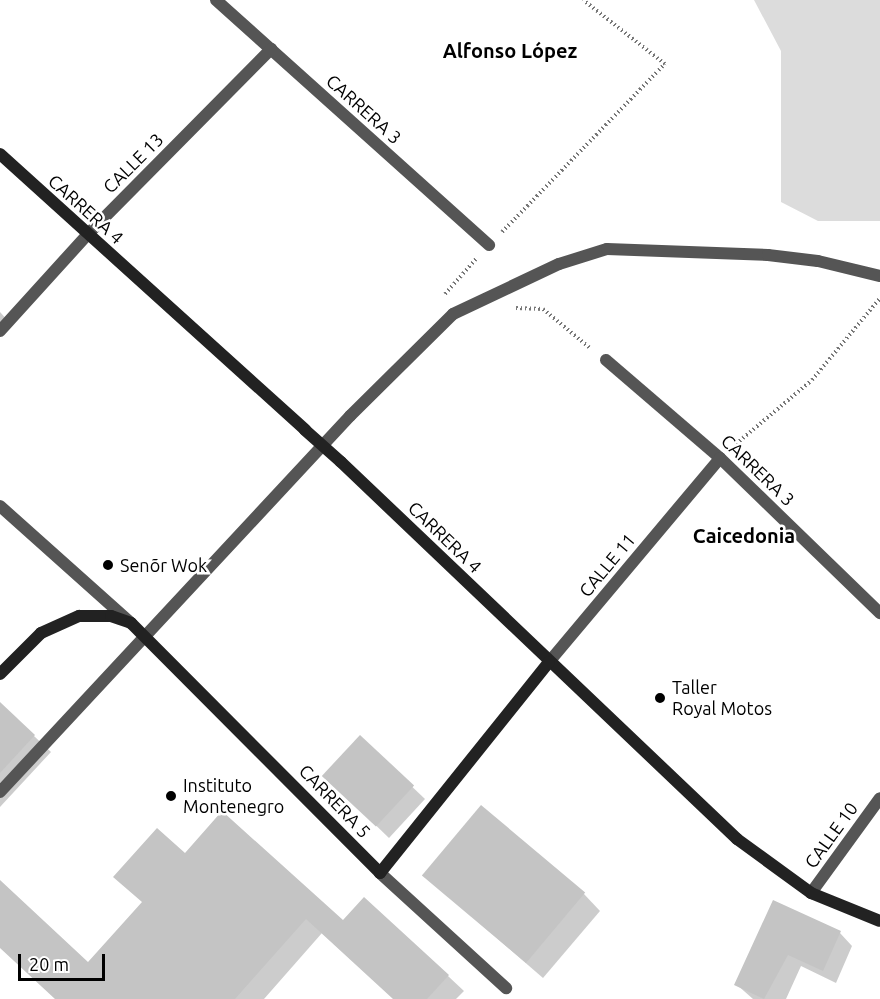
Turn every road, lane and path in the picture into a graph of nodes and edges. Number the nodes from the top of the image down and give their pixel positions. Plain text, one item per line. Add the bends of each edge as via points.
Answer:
1 (216, 0) edge
2 (583, 0) edge
3 (271, 49) junction
4 (0, 154) edge
5 (87, 235) junction
6 (489, 245) junction
7 (880, 276) edge
8 (880, 298) edge
9 (436, 303) dead end
10 (543, 309) dead end
11 (0, 331) edge
12 (606, 360) joint
13 (720, 458) junction
14 (0, 506) edge
15 (880, 613) edge
16 (131, 623) junction
17 (145, 633) junction
18 (549, 662) junction
19 (0, 674) edge
20 (0, 792) edge
21 (880, 798) edge
22 (380, 873) junction
23 (811, 892) junction
24 (880, 921) edge
25 (506, 988) dead end

1 - 3 street, CARRERA 3
2 - 6 path via 666,64
3 - 5 street, CALLE 13
3 - 6 street, CARRERA 3
4 - 5 main road, CARRERA 4
5 - 11 street, CALLE 13
5 - 18 main road, CARRERA 4, bridge via 341,462
6 - 9 path
7 - 17 street via 818,261 768,255 607,249 559,264 477,301 453,314 350,416
8 - 13 path via 812,380
10 - 12 path
12 - 13 street, CARRERA 3
13 - 15 street, CARRERA 3
13 - 18 street, CALLE 11
14 - 16 street
16 - 17 main road, CARRERA 5
16 - 19 main road via 111,616 79,616 41,633
17 - 20 street
17 - 22 main road, CARRERA 5
18 - 22 main road, CALLE 11
18 - 23 main road, CARRERA 4 via 737,839
21 - 23 street, CALLE 10
22 - 25 street, CARRERA 5
23 - 24 main road, CARRERA 4

